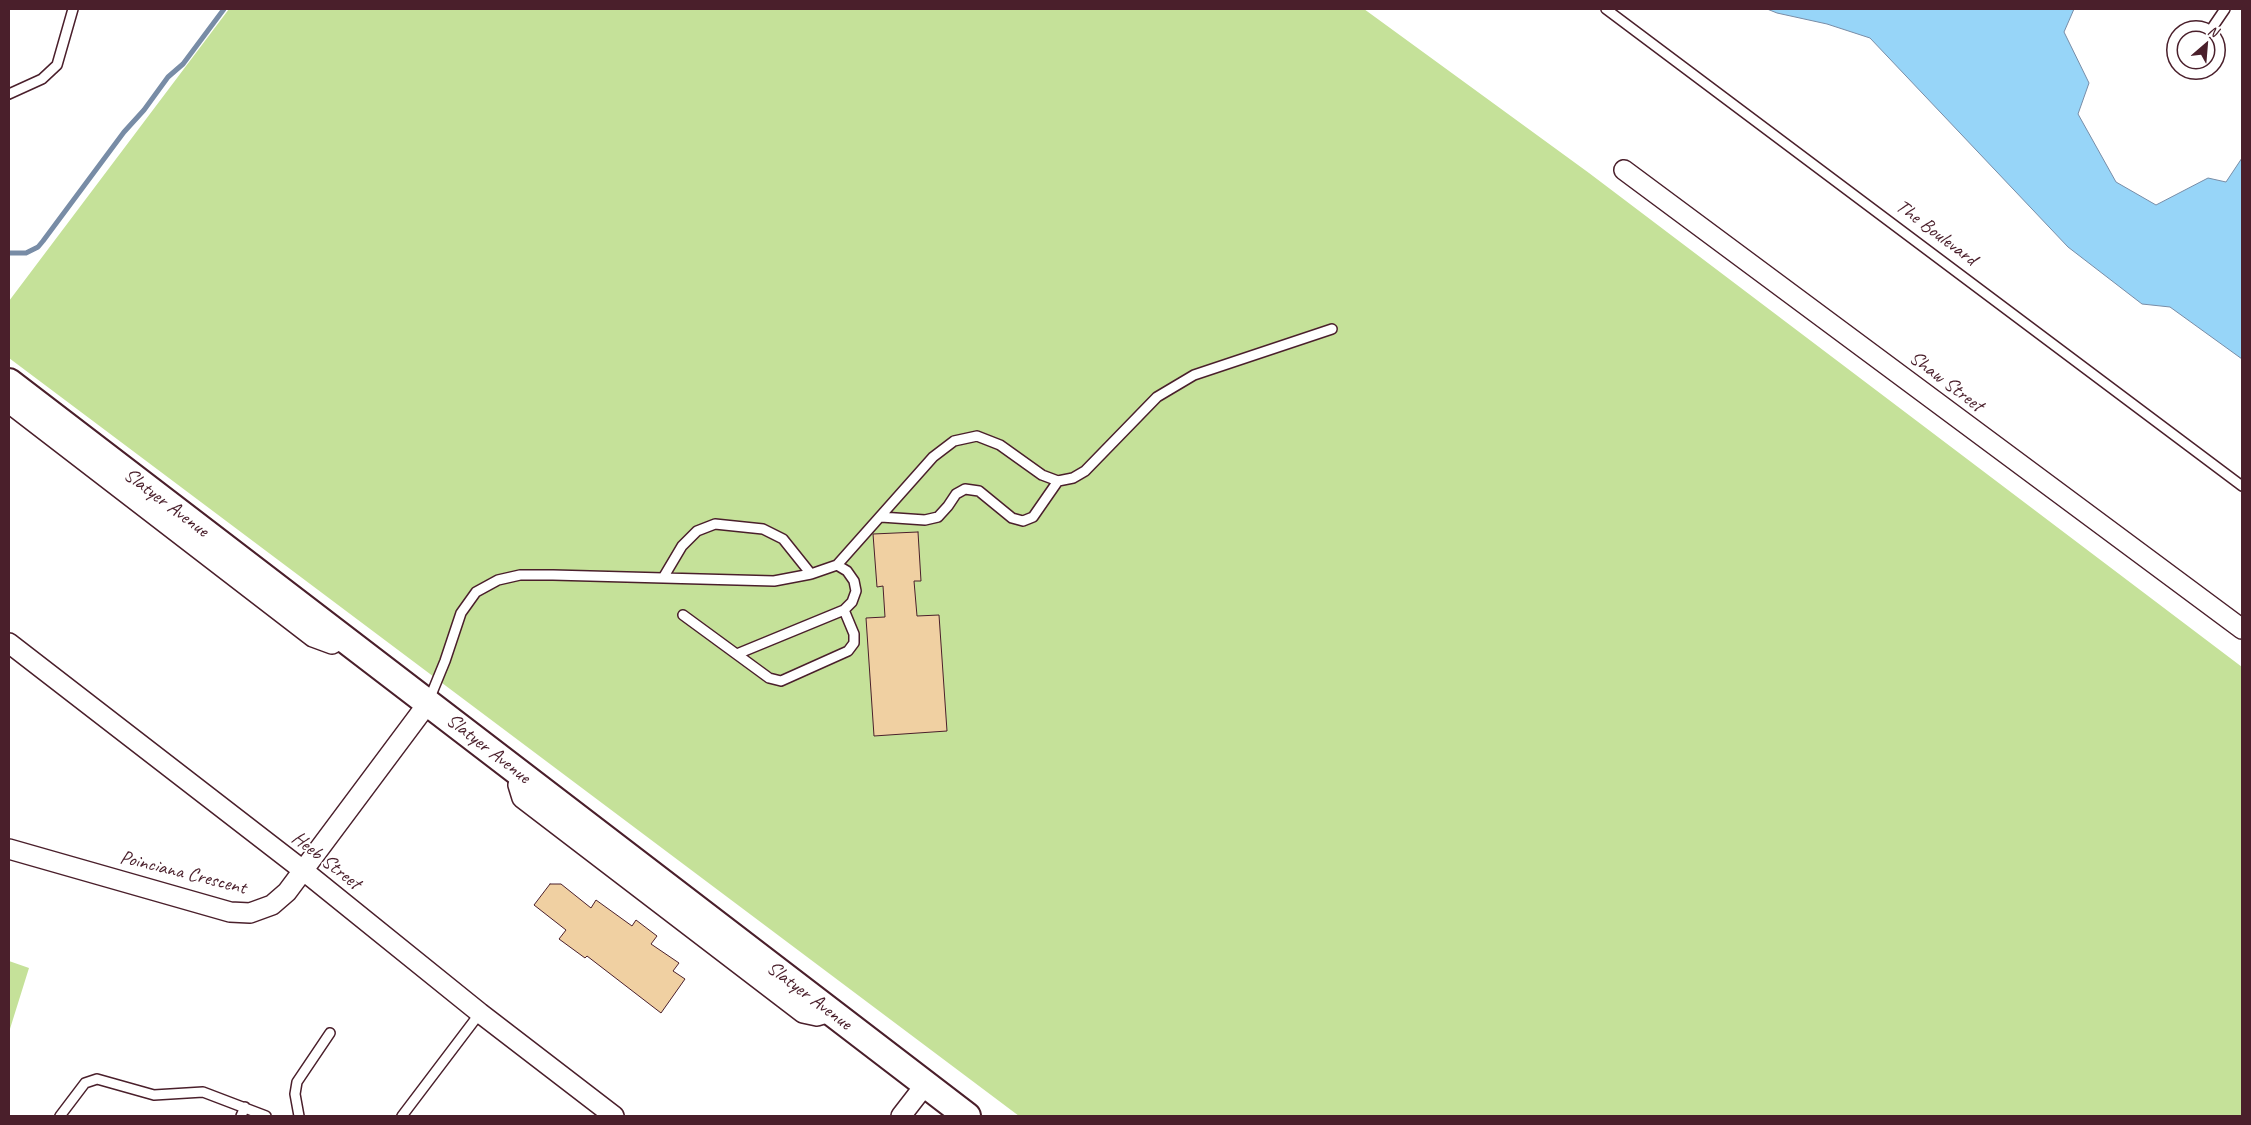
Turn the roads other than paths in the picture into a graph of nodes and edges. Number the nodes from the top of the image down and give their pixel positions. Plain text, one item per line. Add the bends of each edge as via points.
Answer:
1 (73, 9) edge
2 (1606, 9) edge
3 (2223, 12) edge
4 (2210, 30) junction
5 (9, 94) edge
6 (1624, 170) dead end
7 (1332, 329) dead end
8 (9, 382) edge
9 (9, 402) edge
10 (1058, 481) junction
11 (2242, 486) edge
12 (881, 517) junction
13 (838, 565) junction
14 (811, 574) junction
15 (663, 578) junction
16 (844, 610) junction
17 (683, 615) dead end
18 (2242, 629) edge
19 (343, 637) junction
20 (9, 643) edge
21 (737, 654) junction
22 (428, 703) junction
23 (9, 849) edge
24 (304, 871) junction
25 (480, 1013) junction
26 (330, 1032) dead end
27 (925, 1085) junction
28 (245, 1107) junction
29 (60, 1116) edge
30 (241, 1116) edge
31 (266, 1116) edge
32 (299, 1116) edge
33 (402, 1116) edge
34 (614, 1116) edge
35 (901, 1116) edge
36 (967, 1116) edge

1 - 5 lane via 57,65 42,79
2 - 11 lane, The Boulevard
3 - 4 lane
4 - 4 lane via 2219,44 2220,54 2210,70 2194,74 2181,68 2172,56 2173,42 2178,34 2187,27
6 - 18 street, Shaw Street
7 - 10 lane via 1194,375 1157,397 1085,471
8 - 19 main road, Slatyer Avenue
9 - 19 street via 313,637 332,644
10 - 12 lane via 1033,517 1023,521 1012,518 979,491 965,489 956,494 938,517 925,520
10 - 12 lane via 1042,475 1000,445 977,436 954,441 933,457
12 - 13 lane
13 - 14 lane
13 - 16 lane via 854,581 856,591
14 - 15 lane via 774,581
14 - 15 lane via 783,539 763,529 715,524 697,531 682,546
15 - 22 lane via 520,576 498,580 476,592 461,613
16 - 21 lane
16 - 21 lane via 854,634 854,643 848,652 791,678 781,681 770,678
17 - 21 lane
19 - 22 main road, Slatyer Avenue
20 - 24 street, Heeb Street
22 - 24 street, Poinciana Crescent
22 - 27 main road, Slatyer Avenue
23 - 24 street, Poinciana Crescent via 230,912 250,912 272,905
24 - 25 street, Heeb Street
25 - 33 lane
25 - 34 street, Heeb Street
26 - 32 lane via 296,1082
27 - 35 street
27 - 36 main road, Slatyer Avenue
28 - 29 lane via 203,1092 154,1095 97,1079 85,1083
28 - 30 lane
28 - 31 lane

